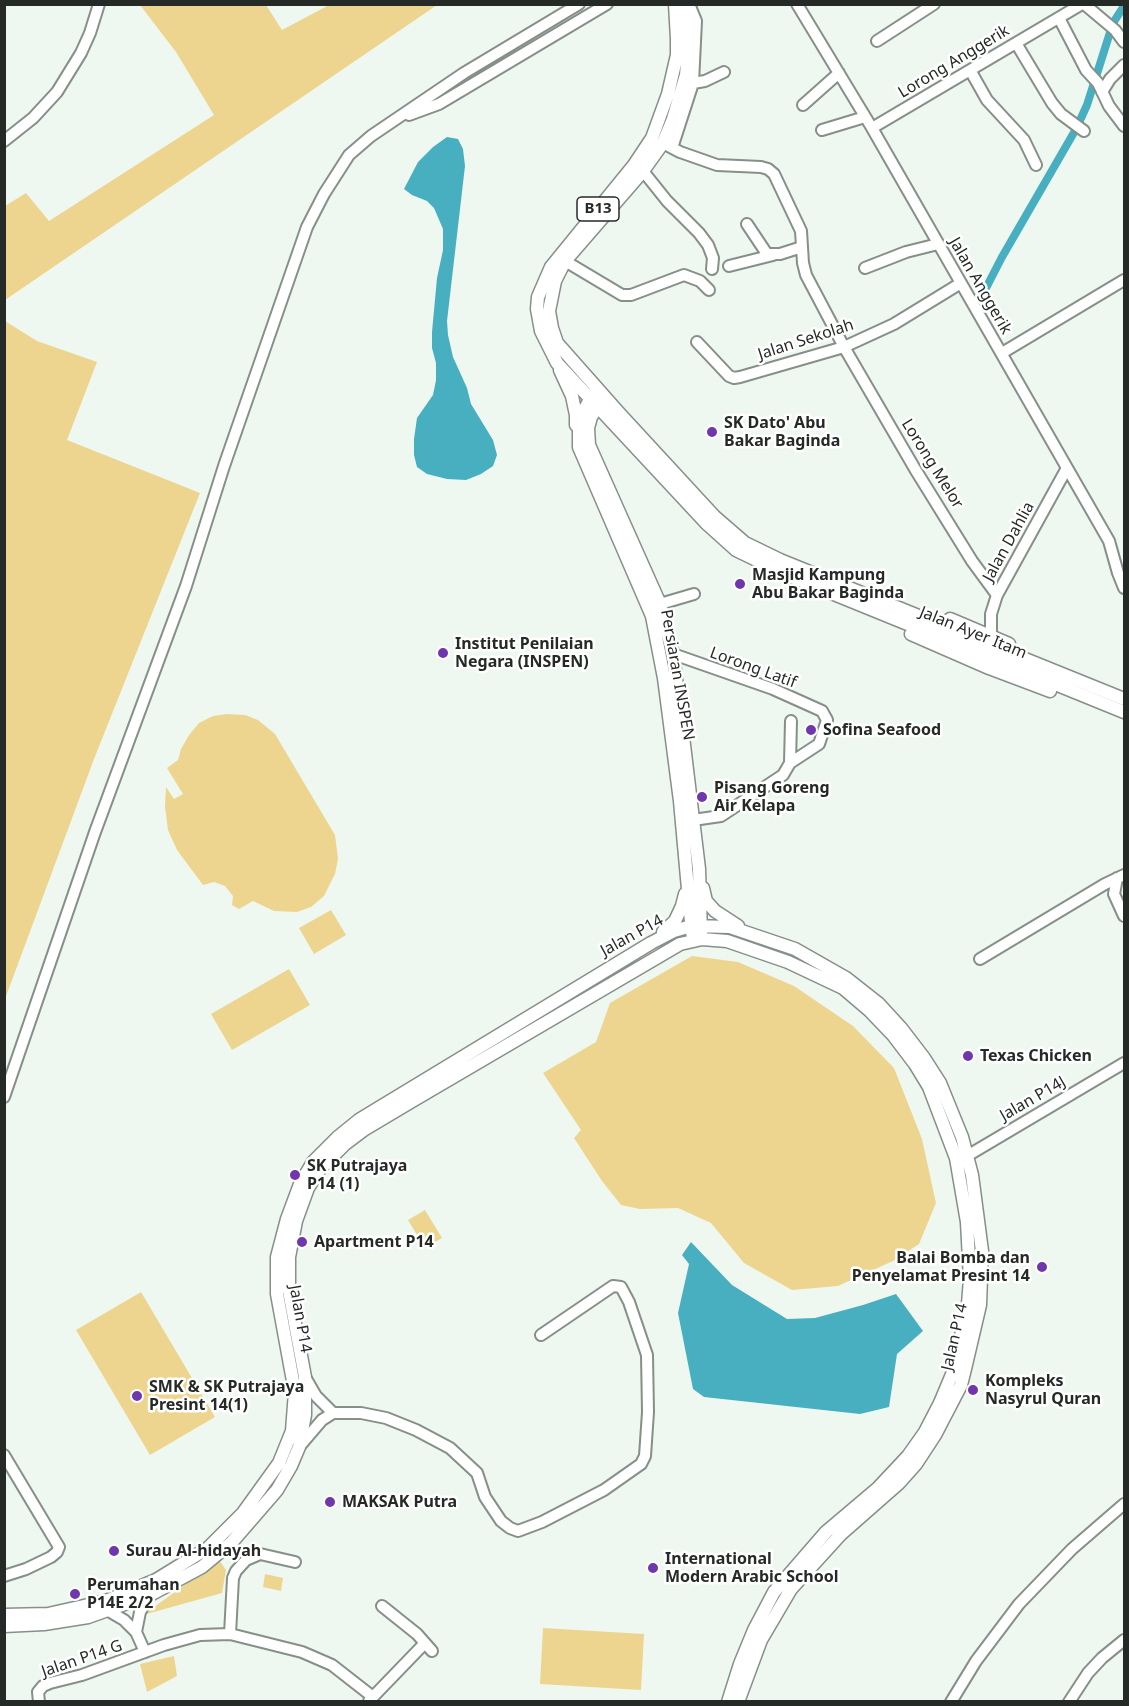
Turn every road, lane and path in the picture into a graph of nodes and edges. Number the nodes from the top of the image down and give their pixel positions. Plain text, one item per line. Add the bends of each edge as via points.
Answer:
1 (99, 4) edge
2 (579, 4) edge
3 (607, 4) edge
4 (688, 4) edge
5 (797, 4) edge
6 (934, 4) edge
7 (1083, 4) edge
8 (674, 8) edge
9 (1059, 18) junction
10 (877, 41) dead end
11 (1125, 42) edge
12 (1016, 43) junction
13 (489, 58) junction
14 (1125, 65) edge
15 (496, 69) junction
16 (970, 70) junction
17 (724, 72) dead end
18 (839, 73) junction
19 (693, 83) junction
20 (1097, 84) junction
21 (804, 105) dead end
22 (865, 117) junction
23 (398, 119) junction
24 (1125, 126) edge
25 (872, 128) junction
26 (1080, 128) dead end
27 (822, 130) dead end
28 (4, 141) edge
29 (668, 145) junction
30 (1036, 165) dead end
31 (643, 171) junction
32 (747, 224) dead end
33 (938, 244) junction
34 (802, 247) junction
35 (773, 255) junction
36 (565, 261) junction
37 (729, 266) dead end
38 (865, 268) dead end
39 (712, 269) dead end
40 (1125, 280) edge
41 (961, 283) junction
42 (709, 290) dead end
43 (697, 342) dead end
44 (844, 347) junction
45 (1002, 353) junction
46 (557, 363) junction
47 (597, 397) junction
48 (617, 426) junction
49 (588, 428) junction
50 (579, 447) junction
51 (1068, 468) junction
52 (810, 571) junction
53 (1125, 588) edge
54 (694, 594) dead end
55 (997, 595) junction
56 (660, 603) junction
57 (991, 635) junction
58 (673, 654) junction
59 (1088, 684) junction
60 (1125, 699) edge
61 (1125, 712) edge
62 (792, 721) dead end
63 (790, 763) junction
64 (693, 820) junction
65 (699, 869) junction
66 (688, 877) junction
67 (1121, 877) edge
68 (1092, 892) junction
69 (1115, 901) junction
70 (1125, 916) edge
71 (697, 933) junction
72 (762, 937) junction
73 (651, 943) junction
74 (980, 959) dead end
75 (1125, 1063) edge
76 (4, 1097) edge
77 (961, 1157) junction
78 (541, 1335) dead end
79 (305, 1377) junction
80 (333, 1413) junction
81 (299, 1447) junction
82 (4, 1455) edge
83 (1125, 1503) edge
84 (295, 1562) dead end
85 (4, 1576) edge
86 (150, 1595) junction
87 (382, 1606) dead end
88 (107, 1610) junction
89 (4, 1615) edge
90 (4, 1626) edge
91 (136, 1632) junction
92 (230, 1634) junction
93 (1125, 1640) edge
94 (145, 1652) junction
95 (371, 1699) edge
96 (39, 1701) edge
97 (728, 1701) edge
98 (738, 1701) edge
99 (951, 1701) edge
100 (1069, 1701) edge

1 - 28 street via 81,53 57,92
2 - 13 street
3 - 15 street
4 - 19 street via 696,21
4 - 29 main road, B13 via 686,75
5 - 18 street, Jalan Anggerik
6 - 10 street
7 - 9 street, Lorong Anggerik
7 - 11 street
8 - 46 main road, B13 via 676,55 662,114 651,138 542,284 537,309 541,331
9 - 12 street, Lorong Anggerik
9 - 20 street
12 - 16 street, Lorong Anggerik
12 - 26 street via 1052,104
13 - 15 street
13 - 23 street
14 - 20 street via 1110,79
15 - 23 street via 439,104
16 - 25 street, Lorong Anggerik
16 - 30 street via 987,100 1024,140
17 - 19 street
18 - 21 street
18 - 22 street, Jalan Anggerik
19 - 29 street
20 - 24 street
22 - 25 street, Jalan Anggerik
22 - 27 street
23 - 76 street via 371,136 338,169 308,227 186,586
25 - 33 street, Jalan Anggerik
29 - 31 main road, B13
29 - 34 street, Lorong Melor via 717,165 768,169 801,231
31 - 36 main road, B13
31 - 39 street via 708,245
32 - 35 street via 764,251
33 - 38 street
33 - 41 street, Jalan Anggerik
34 - 35 street
34 - 44 street, Lorong Melor via 807,275
35 - 37 street
36 - 42 street via 622,295 684,275 700,281
36 - 47 main road, B13 via 551,296 552,328 557,343
40 - 45 street
41 - 44 street, Jalan Sekolah via 894,324
41 - 45 street, Jalan Anggerik
43 - 44 street, Jalan Sekolah via 734,378
44 - 55 street, Lorong Melor via 915,469
45 - 51 street, Jalan Anggerik
46 - 47 main road, B13
46 - 50 main road via 572,396
47 - 48 main road, B13
47 - 49 main road
47 - 50 main road, Persiaran INSPEN via 579,424
47 - 52 main road, Jalan Ayer Itam / B13 via 619,413 731,532 745,543
48 - 49 main road via 603,423
48 - 61 main road, B13 via 736,550 866,607 883,622 989,668 1073,699
49 - 56 main road, Persiaran INSPEN via 589,445
50 - 66 main road, Persiaran INSPEN via 652,616 664,678
51 - 53 street, Jalan Anggerik via 1110,541
51 - 55 street, Jalan Dahlia
52 - 57 main road
52 - 59 main road, Jalan Ayer Itam / B13
54 - 56 street
55 - 57 street, Jalan Dahlia via 991,614
56 - 58 main road, Persiaran INSPEN
57 - 59 main road
58 - 63 street, Lorong Latif via 773,689 822,711 827,720 819,744
58 - 64 main road, Persiaran INSPEN
59 - 60 main road, Jalan Ayer Itam / B13
62 - 63 street
63 - 64 street via 783,775 729,812
64 - 65 main road, Persiaran INSPEN
65 - 71 main road
65 - 72 main road via 706,901 718,914
66 - 71 main road, Persiaran INSPEN
66 - 73 main road via 675,921
67 - 68 street
67 - 69 street
68 - 69 street
68 - 74 street
69 - 70 street
71 - 72 main road, Jalan P14 via 730,927
71 - 73 main road, Jalan P14 via 674,931
71 - 77 main road, Jalan P14 via 788,962 843,988 893,1035 915,1064
71 - 79 main road, Jalan P14 via 364,1129 320,1169 304,1197 289,1257 289,1291
72 - 77 main road, Jalan P14 via 846,978 902,1028 940,1083 962,1137
73 - 89 main road, Jalan P14 via 359,1120 313,1162 300,1184 277,1257 277,1294 295,1392 292,1431 279,1463 243,1513 208,1548 156,1580 94,1604 48,1614
75 - 77 street, Jalan P14J
77 - 97 main road, Jalan P14 via 970,1279 968,1304 952,1372 940,1403 908,1456 878,1488 826,1532 774,1593 754,1630
77 - 98 main road, Jalan P14 via 979,1223 982,1280 961,1385 916,1464 841,1534 791,1589 761,1640
78 - 80 street via 613,1286 621,1287 647,1355 648,1412 645,1456 635,1469 542,1522 518,1531 510,1528 484,1497 477,1473 450,1448 416,1430 386,1418
79 - 80 street
79 - 81 main road, Jalan P14 via 305,1415
80 - 81 street
81 - 86 main road, Jalan P14 via 277,1490 232,1542 202,1567
82 - 85 street via 59,1547 51,1557
83 - 99 street via 1072,1549 1019,1605
84 - 92 street via 260,1554 246,1560 236,1571
86 - 88 main road, Jalan P14
86 - 91 street, Jalan P14 G via 140,1612
87 - 95 street, Jalan P14 G via 429,1647
88 - 90 main road, Jalan P14 via 44,1624
88 - 91 street, Jalan P14 G
91 - 94 street, Jalan P14 G
92 - 94 street, Jalan P14 G via 200,1635
92 - 95 street, Jalan P14 G via 302,1652 332,1665
93 - 100 street via 1088,1673
94 - 96 street, Jalan P14 G via 43,1686 38,1692

